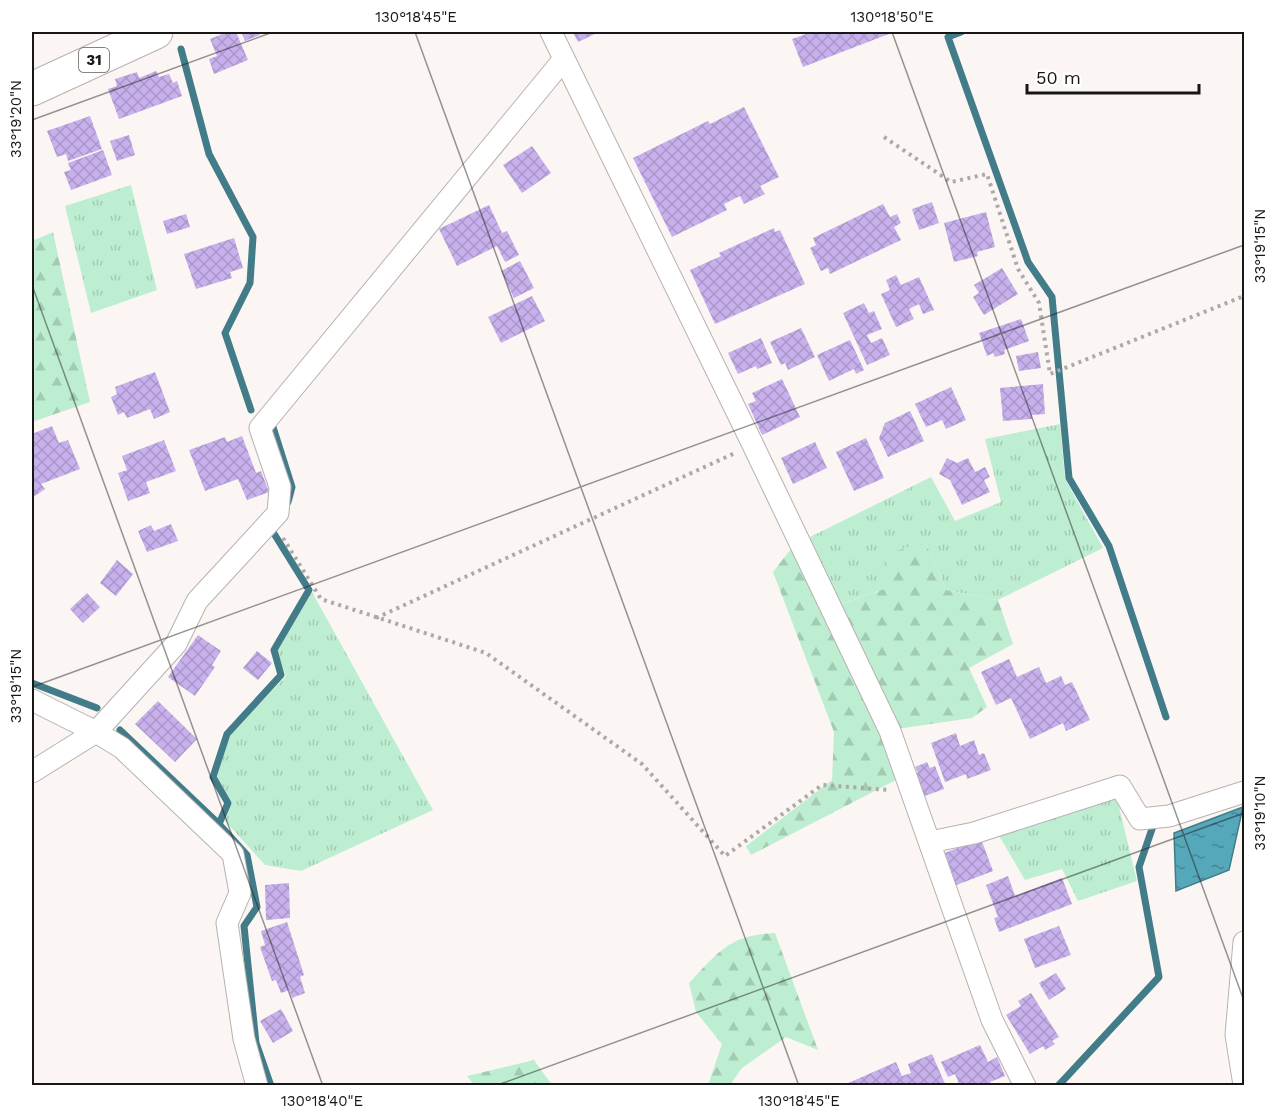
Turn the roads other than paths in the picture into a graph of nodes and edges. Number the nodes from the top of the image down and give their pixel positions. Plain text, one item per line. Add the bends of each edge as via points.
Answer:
1 (156, 32) edge
2 (550, 32) edge
3 (564, 59) junction
4 (32, 89) edge
5 (32, 700) edge
6 (96, 732) junction
7 (32, 771) edge
8 (1245, 792) edge
9 (930, 842) junction
10 (1245, 942) edge
11 (1245, 1085) edge
12 (257, 1086) edge
13 (1025, 1086) edge

1 - 4 main road, 31
2 - 3 street
3 - 6 street via 260,428 280,487 279,513 197,601 176,644
3 - 9 street via 890,731
5 - 6 street
6 - 7 street
6 - 12 street via 122,748 233,854 240,893 227,923 244,1040
8 - 9 street via 1169,816 1140,819 1120,786 974,833
9 - 13 street via 992,1020
10 - 11 street via 1236,1035

